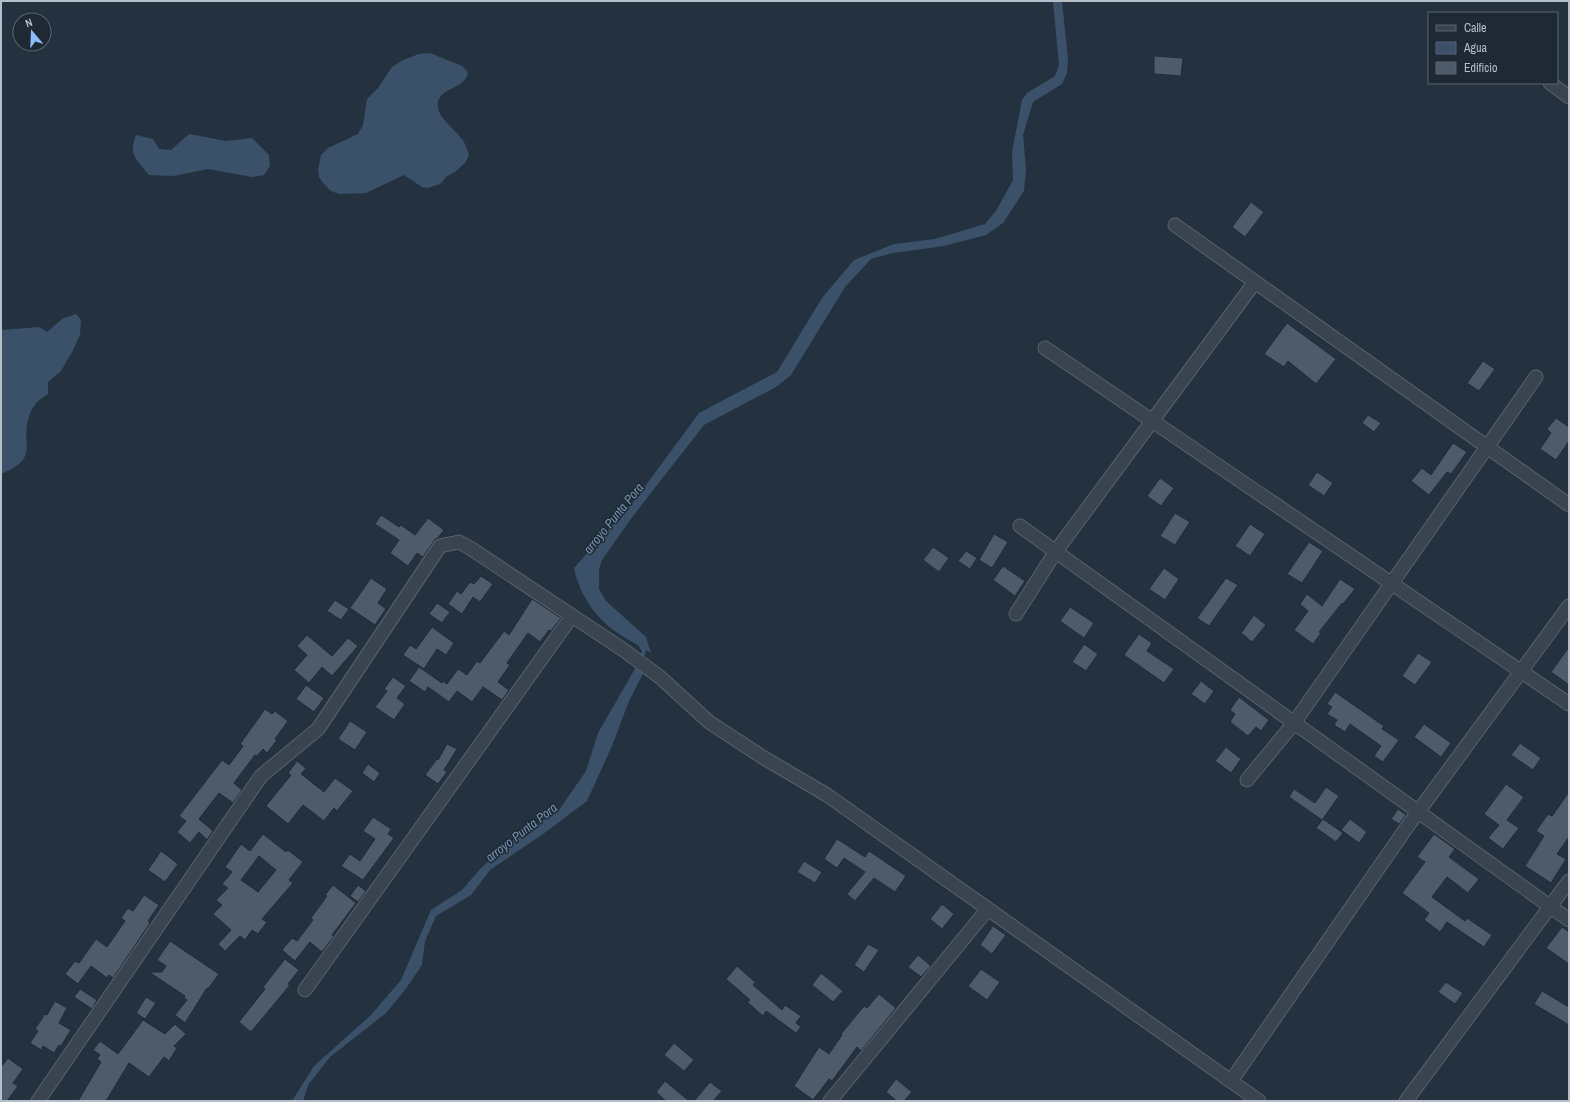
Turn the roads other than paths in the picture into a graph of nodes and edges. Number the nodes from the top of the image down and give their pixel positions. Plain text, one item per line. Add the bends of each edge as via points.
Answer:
1 (1551, 84) edge
2 (1569, 97) edge
3 (1175, 225) dead end
4 (1255, 282) junction
5 (1045, 348) dead end
6 (1536, 376) dead end
7 (1152, 421) junction
8 (1487, 447) junction
9 (1569, 505) edge
10 (1020, 526) dead end
11 (1056, 551) junction
12 (1392, 583) junction
13 (1569, 606) edge
14 (1016, 614) dead end
15 (572, 616) junction
16 (1522, 671) junction
17 (1569, 704) edge
18 (1294, 723) junction
19 (1247, 780) dead end
20 (1418, 812) junction
21 (1569, 881) edge
22 (1550, 907) junction
23 (987, 910) junction
24 (1569, 920) edge
25 (305, 990) dead end
26 (1231, 1081) junction
27 (38, 1101) edge
28 (830, 1101) edge
29 (1259, 1101) edge
30 (1406, 1101) edge

1 - 2 street
3 - 4 street
4 - 7 street
4 - 8 street
5 - 7 street
6 - 8 street
7 - 11 street
7 - 12 street
8 - 9 street
8 - 12 street
10 - 11 street
11 - 14 street
11 - 18 street
12 - 16 street
12 - 18 street
13 - 16 street
15 - 23 street via 661,678 709,722 827,795
15 - 25 street
15 - 27 street via 459,542 440,546 318,729 261,776
16 - 17 street
16 - 20 street
18 - 19 street
18 - 20 street
20 - 22 street
20 - 26 street
21 - 22 street
22 - 24 street
22 - 30 street
23 - 26 street
23 - 28 street
26 - 29 street

